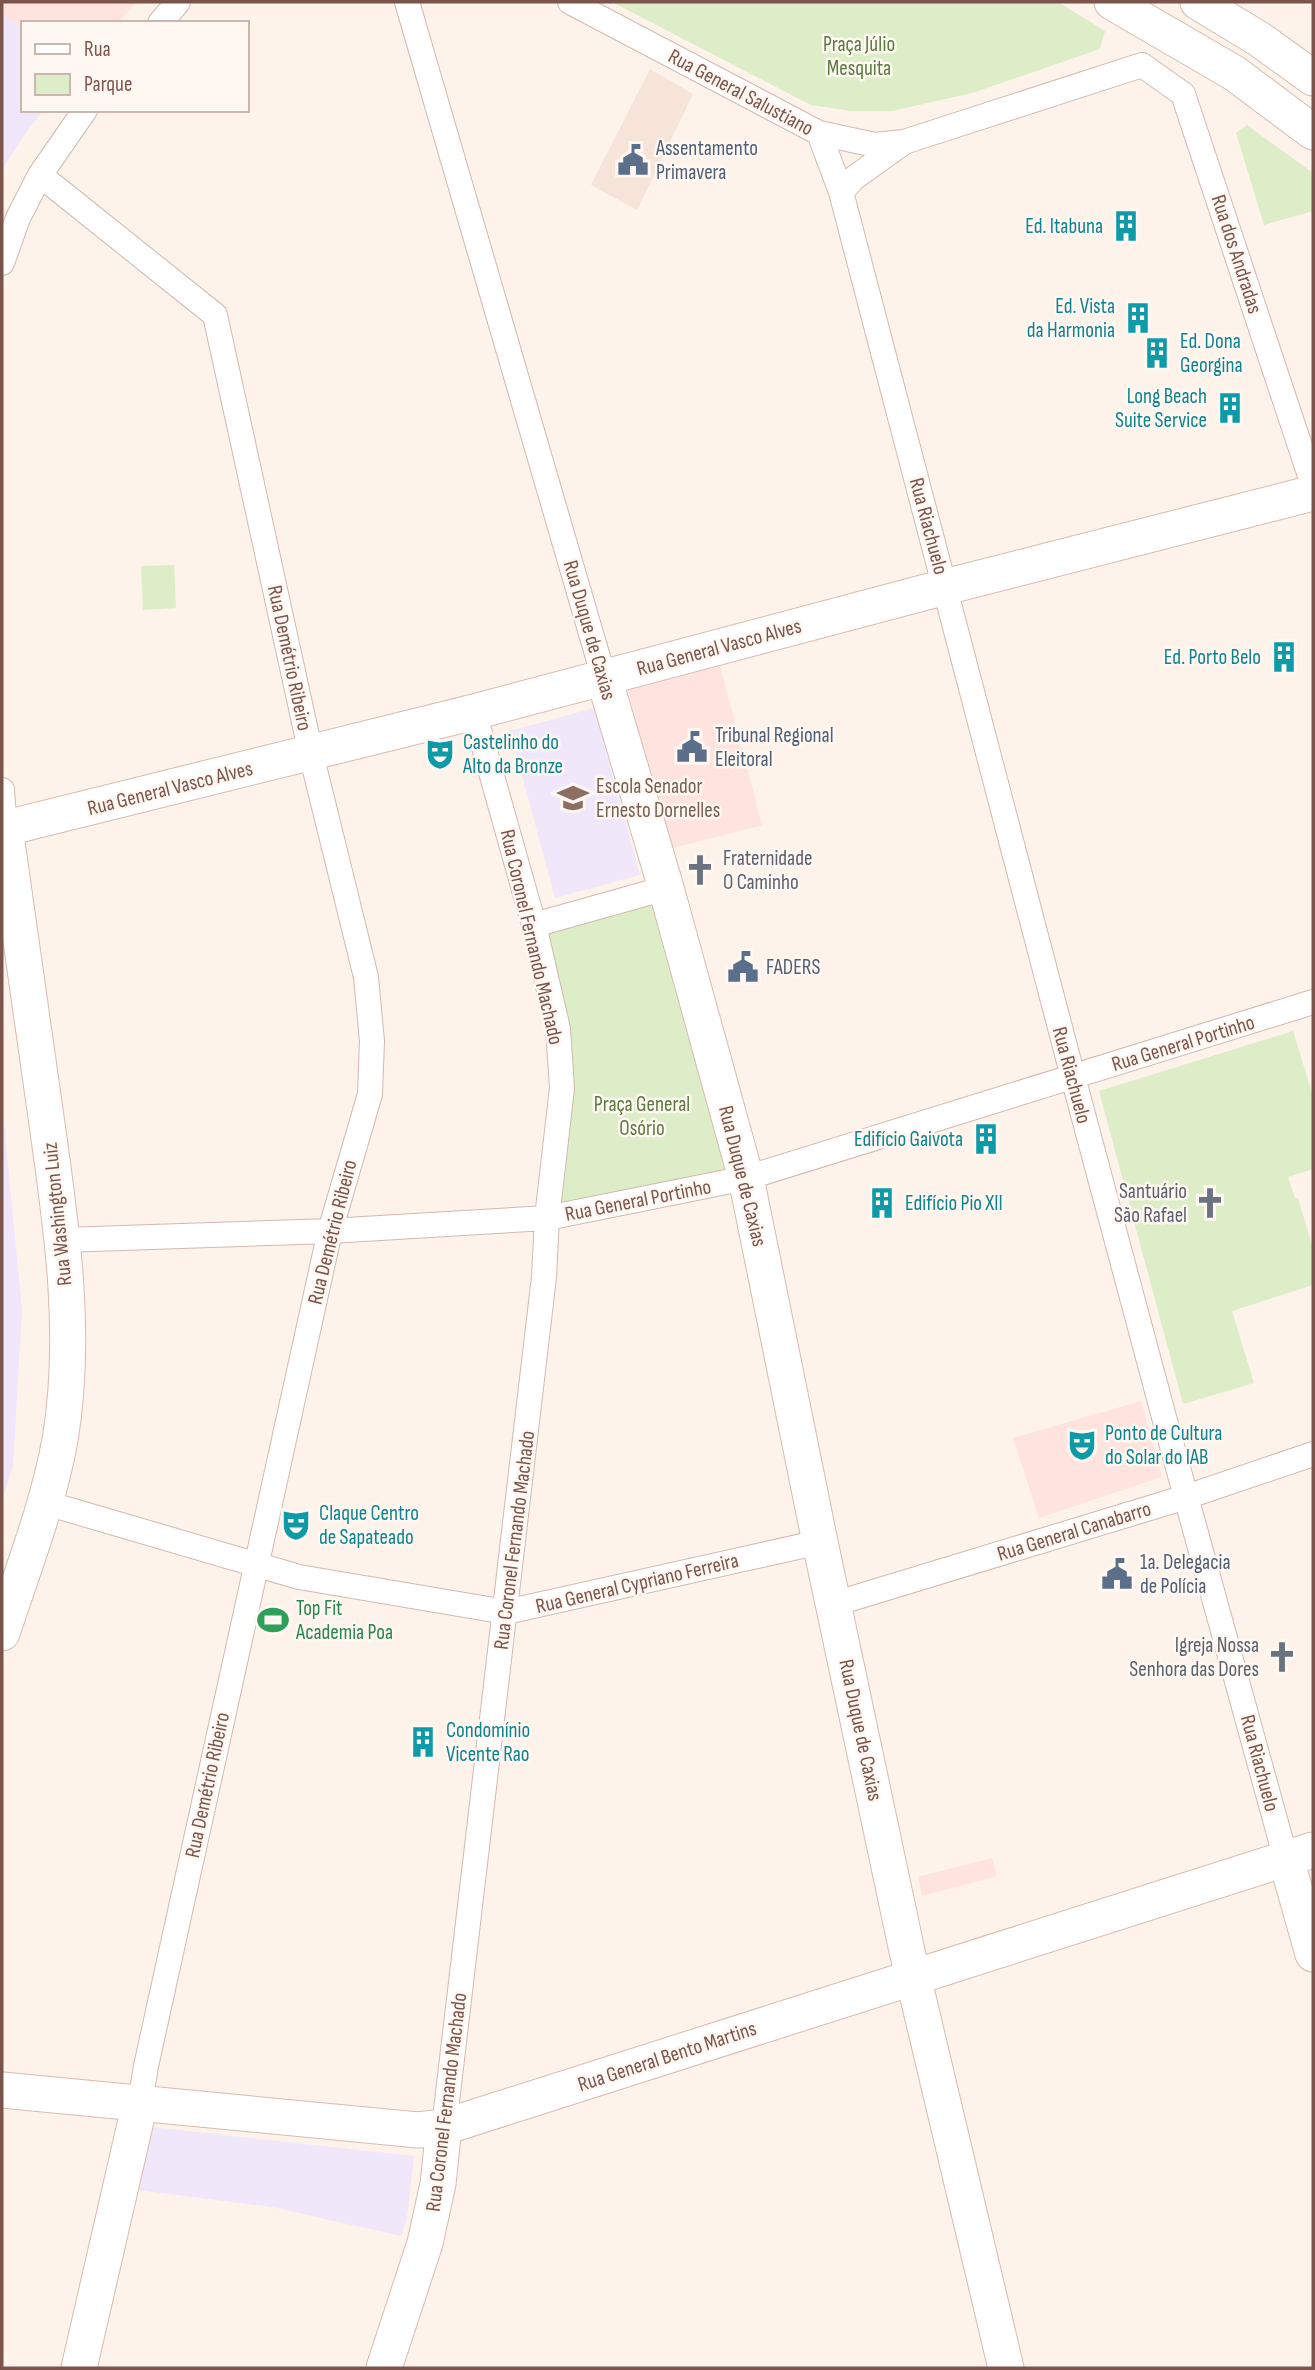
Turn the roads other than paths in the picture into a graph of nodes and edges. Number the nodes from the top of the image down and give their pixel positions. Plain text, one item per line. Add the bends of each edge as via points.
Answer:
1 (178, 2) edge
2 (407, 2) edge
3 (570, 2) edge
4 (1112, 2) edge
5 (1198, 2) edge
6 (162, 21) edge
7 (1120, 72) joint
8 (1313, 78) edge
9 (84, 112) edge
10 (1313, 132) edge
11 (819, 133) junction
12 (904, 142) junction
13 (40, 175) junction
14 (841, 192) junction
15 (2, 263) edge
16 (1313, 485) edge
17 (1313, 493) edge
18 (945, 587) junction
19 (604, 678) junction
20 (474, 712) junction
21 (311, 754) junction
22 (2, 790) edge
23 (3, 828) edge
24 (666, 888) junction
25 (534, 925) junction
26 (1313, 1002) edge
27 (1073, 1077) junction
28 (746, 1178) junction
29 (547, 1218) junction
30 (330, 1231) junction
31 (63, 1240) junction
32 (1313, 1454) edge
33 (1186, 1497) junction
34 (46, 1503) junction
35 (820, 1542) junction
36 (255, 1565) junction
37 (834, 1604) junction
38 (506, 1612) junction
39 (2, 1633) edge
40 (1300, 1854) edge
41 (1313, 1954) edge
42 (913, 1977) junction
43 (2, 2090) edge
44 (140, 2103) junction
45 (444, 2127) junction
46 (79, 2368) edge
47 (384, 2368) edge
48 (1006, 2368) edge

1 - 6 street
2 - 19 street, Rua Duque de Caxias
3 - 11 street, Rua General Salustiano
4 - 10 street via 1234,73
5 - 8 street
7 - 12 street, Rua General Salustiano
7 - 16 street, Rua dos Andradas via 1142,65 1183,93
9 - 13 street
11 - 12 street, Rua General Salustiano via 876,145
11 - 14 street, Rua Riachuelo
12 - 14 street via 853,178
13 - 15 street
13 - 21 street, Rua Demétrio Ribeiro via 215,315
14 - 18 street, Rua Riachuelo
17 - 18 street, Rua General Vasco Alves
18 - 19 street, Rua General Vasco Alves
18 - 27 street, Rua Riachuelo
19 - 20 street, Rua General Vasco Alves
19 - 24 street, Rua Duque de Caxias
20 - 21 street, Rua General Vasco Alves
20 - 25 street, Rua Coronel Fernando Machado
21 - 23 street, Rua General Vasco Alves
21 - 30 street, Rua Demétrio Ribeiro via 366,977 372,1041 370,1094
22 - 23 street, Rua Washington Luiz
23 - 31 street, Rua Washington Luiz
24 - 25 street
24 - 28 street, Rua Duque de Caxias
25 - 29 street, Rua Coronel Fernando Machado via 558,1029 562,1088
26 - 27 street, Rua General Portinho
27 - 28 street, Rua General Portinho
27 - 33 street, Rua Riachuelo
28 - 29 street, Rua General Portinho
28 - 35 street, Rua Duque de Caxias
29 - 30 street, Rua General Portinho
29 - 38 street, Rua Coronel Fernando Machado
30 - 31 street, Rua General Portinho
30 - 36 street, Rua Demétrio Ribeiro
31 - 34 street, Rua Washington Luiz via 66,1385
32 - 33 street, Rua General Canabarro
33 - 37 street, Rua General Canabarro
33 - 40 street, Rua Riachuelo
34 - 36 street, Rua General Cypriano Ferreira
34 - 39 street, Rua Washington Luiz
35 - 37 street, Rua Duque de Caxias
35 - 38 street, Rua General Cypriano Ferreira
36 - 38 street, Rua General Cypriano Ferreira via 299,1577
36 - 44 street, Rua Demétrio Ribeiro
37 - 42 street, Rua Duque de Caxias
38 - 45 street, Rua Coronel Fernando Machado
40 - 41 street, Rua Riachuelo
40 - 42 street, Rua General Bento Martins
42 - 45 street, Rua General Bento Martins
42 - 48 street, Rua Duque de Caxias
43 - 44 street, Rua General Bento Martins
44 - 45 street, Rua General Bento Martins via 418,2130
44 - 46 street, Rua Demétrio Ribeiro
45 - 47 street, Rua Coronel Fernando Machado via 425,2243

